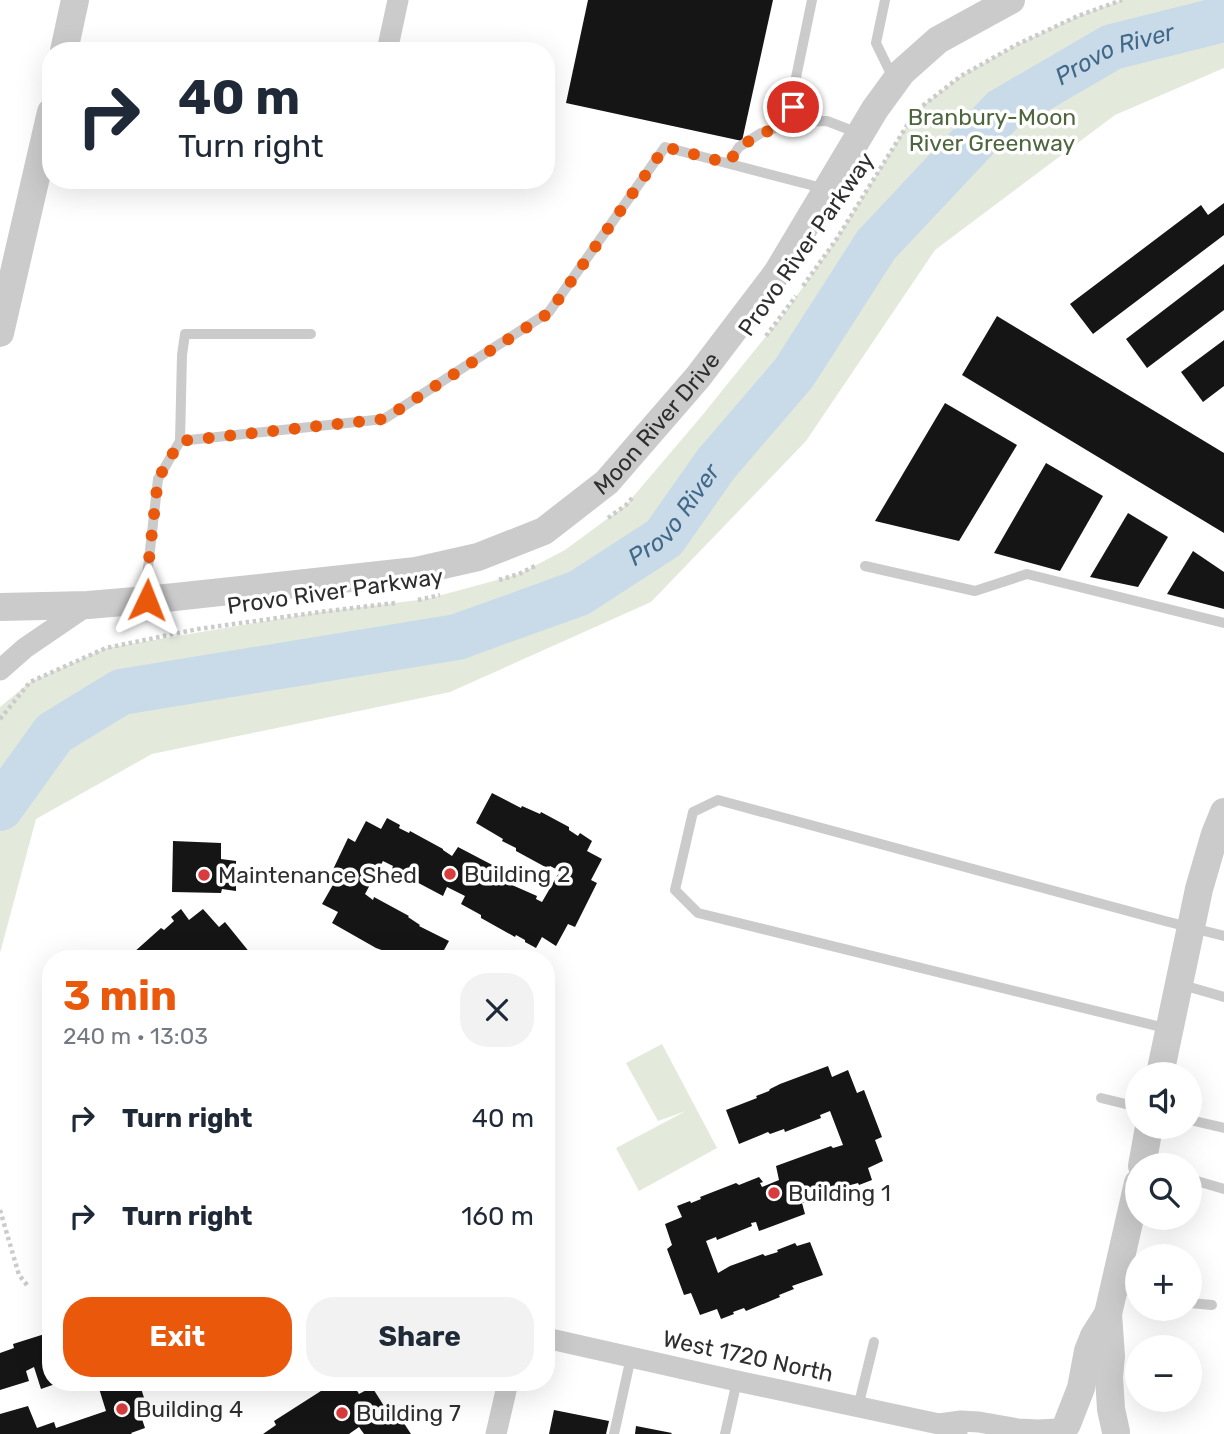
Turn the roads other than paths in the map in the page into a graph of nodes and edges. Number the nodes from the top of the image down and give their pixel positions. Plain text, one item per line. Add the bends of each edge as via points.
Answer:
1 (75, 0) edge
2 (398, 0) edge
3 (813, 0) edge
4 (885, 0) edge
5 (1012, 0) edge
6 (66, 42) edge
7 (389, 42) edge
8 (895, 82) junction
9 (793, 122) junction
10 (860, 134) junction
11 (42, 151) edge
12 (728, 163) junction
13 (827, 189) junction
14 (0, 333) edge
15 (312, 334) dead end
16 (180, 441) junction
17 (865, 566) dead end
18 (147, 600) junction
19 (89, 605) junction
20 (0, 607) edge
21 (1224, 623) edge
22 (0, 670) edge
23 (1224, 813) edge
24 (1191, 928) junction
25 (1224, 936) edge
26 (1179, 984) junction
27 (1224, 997) edge
28 (1170, 1029) junction
29 (1163, 1062) edge
30 (1101, 1098) dead end
31 (1125, 1104) edge
32 (1202, 1123) edge
33 (1224, 1128) edge
34 (1202, 1183) edge
35 (1224, 1189) edge
36 (1131, 1230) edge
37 (1120, 1298) edge
38 (1202, 1304) edge
39 (1212, 1305) dead end
40 (555, 1340) edge
41 (874, 1342) dead end
42 (631, 1357) junction
43 (737, 1381) junction
44 (506, 1391) edge
45 (858, 1407) junction
46 (948, 1429) edge
47 (1059, 1429) edge
48 (1117, 1433) edge
49 (496, 1434) edge
50 (614, 1434) edge
51 (725, 1434) edge

1 - 6 street
2 - 7 street
3 - 9 lane via 793,93
4 - 8 lane via 876,43
5 - 8 street, Moon River Drive via 938,40
8 - 10 street, Moon River Drive
9 - 10 lane via 827,121
9 - 12 lane via 761,133 739,147
10 - 13 street, Moon River Drive
11 - 14 street
12 - 13 lane
12 - 16 lane via 665,147 549,313 384,419
13 - 18 street, Moon River Drive via 777,273 698,377 607,482 544,531 478,557 415,570
15 - 16 lane via 185,334
16 - 18 lane via 158,479
17 - 21 lane via 975,592 1027,574
18 - 19 street, Moon River Drive
19 - 20 street, Moon River Drive
19 - 22 street
23 - 24 street
24 - 25 lane
24 - 26 street
24 - 28 lane via 718,800 693,812 675,890 698,913
26 - 27 lane
26 - 28 street
28 - 29 street
30 - 31 lane
32 - 33 lane
34 - 35 lane
36 - 37 street
37 - 47 street via 1094,1336 1081,1388
37 - 48 street via 1109,1377
38 - 39 lane
40 - 42 street, West 1720 North
41 - 45 lane
42 - 43 street, West 1720 North
42 - 50 lane
43 - 45 street, West 1720 North
43 - 51 lane
44 - 49 street
45 - 46 street, West 1720 North
46 - 47 street, West 1720 North via 961,1421
47 - 48 street via 1075,1421 1095,1421

